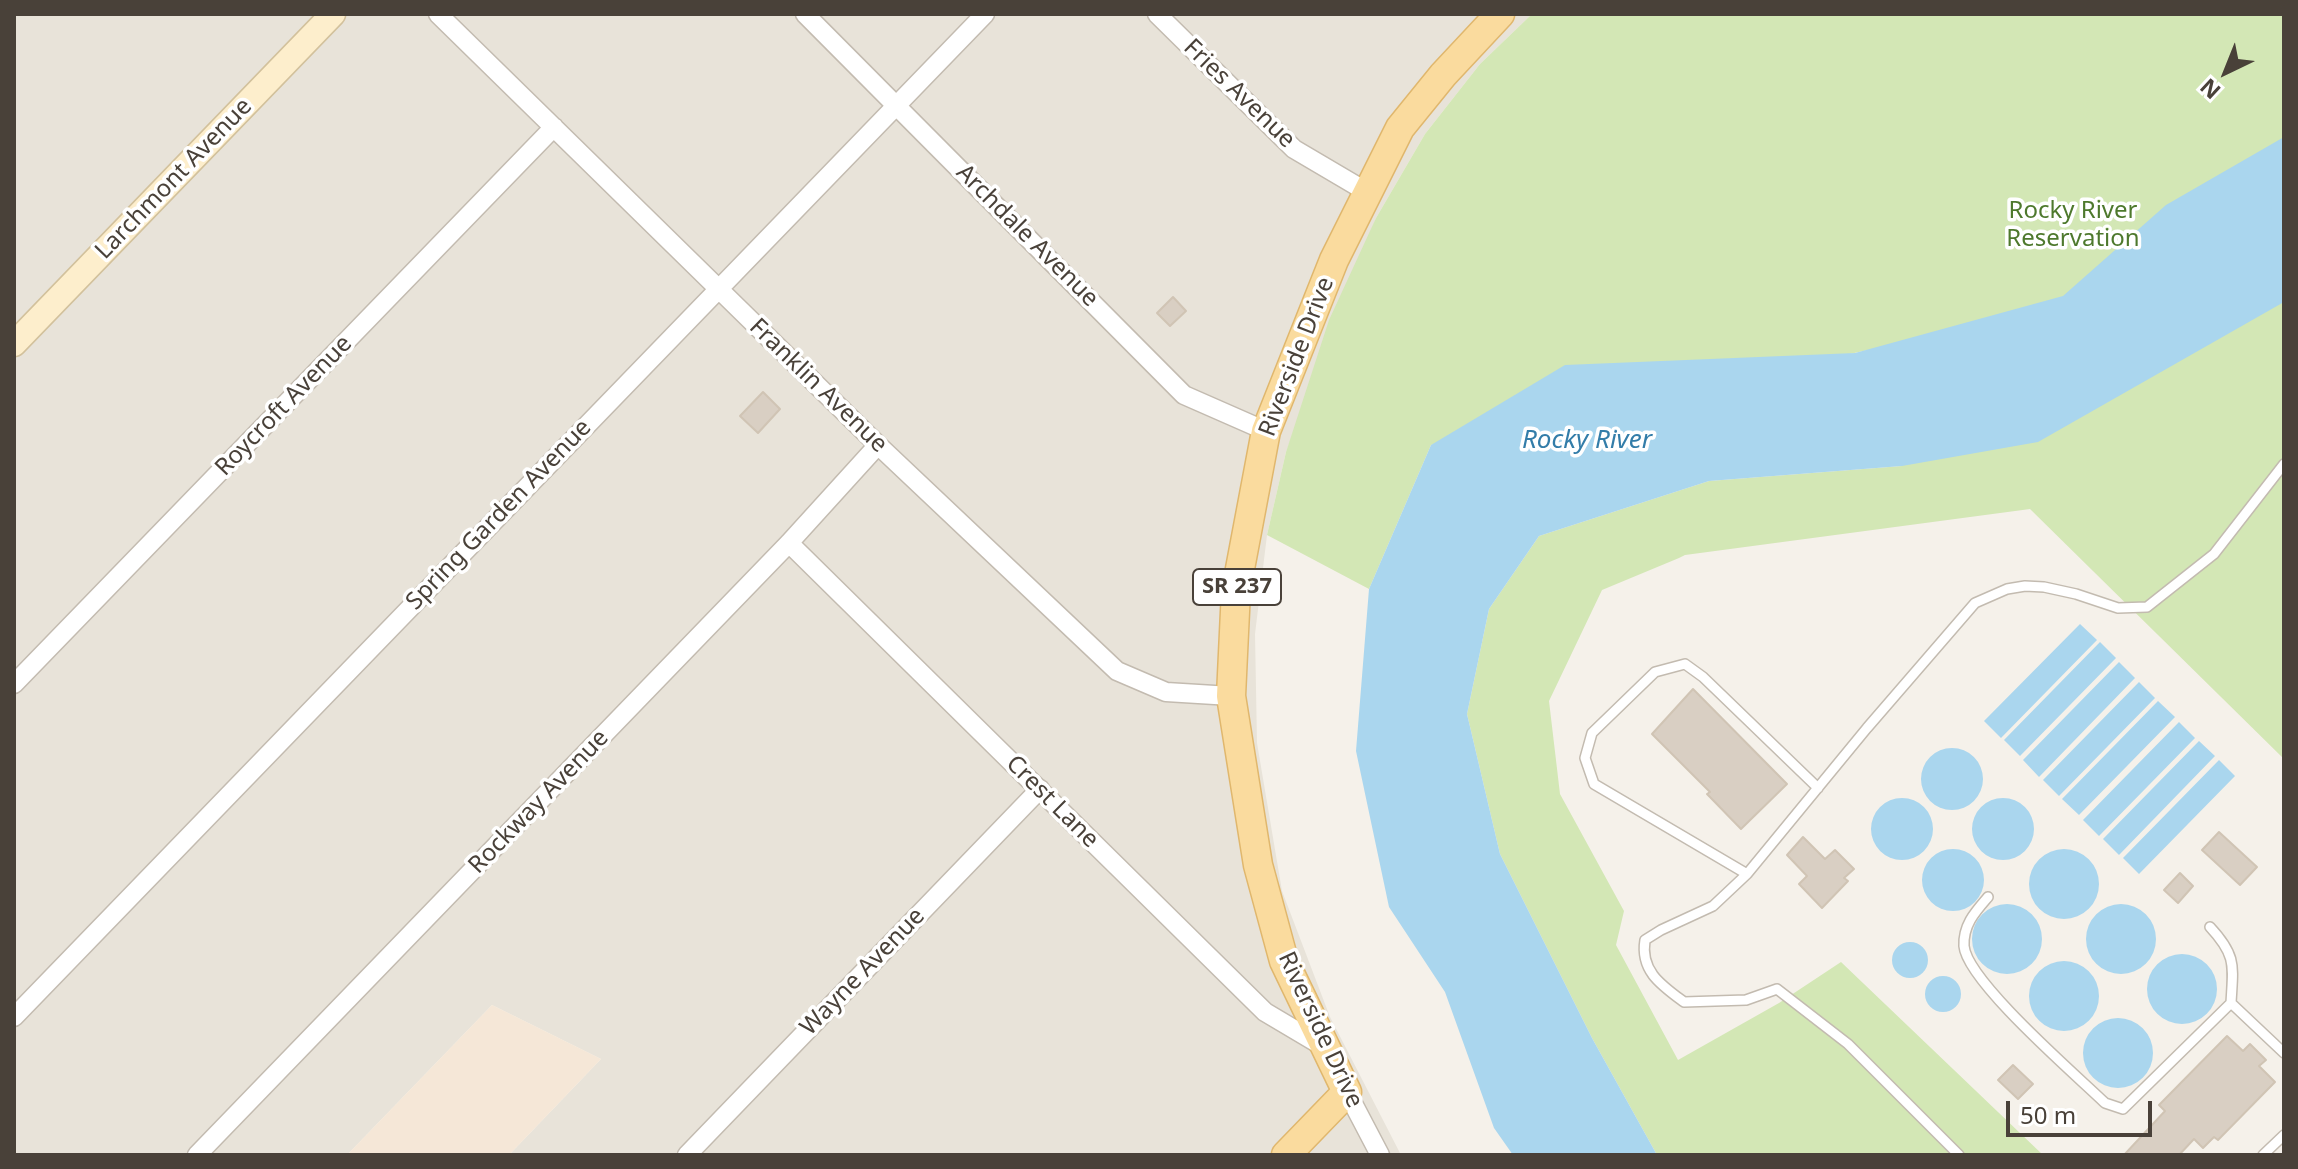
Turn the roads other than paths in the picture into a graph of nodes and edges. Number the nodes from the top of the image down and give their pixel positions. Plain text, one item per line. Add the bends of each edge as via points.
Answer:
1 (333, 14) edge
2 (438, 14) edge
3 (805, 14) edge
4 (985, 14) edge
5 (1157, 14) edge
6 (1500, 14) edge
7 (896, 104) junction
8 (554, 127) junction
9 (1367, 192) junction
10 (717, 289) junction
11 (14, 344) edge
12 (1266, 431) junction
13 (878, 445) junction
14 (2284, 464) edge
15 (789, 543) junction
16 (14, 684) edge
17 (1231, 696) junction
18 (1818, 788) junction
19 (1040, 789) junction
20 (1747, 874) junction
21 (1988, 897) dead end
22 (2210, 927) dead end
23 (2231, 1003) junction
24 (14, 1017) edge
25 (1325, 1047) junction
26 (2284, 1053) edge
27 (1347, 1092) junction
28 (2284, 1135) edge
29 (197, 1155) edge
30 (687, 1155) edge
31 (1286, 1155) edge
32 (1380, 1155) edge
33 (1959, 1155) edge
34 (2263, 1155) edge

1 - 11 street, Larchmont Avenue
2 - 8 street, Franklin Avenue
3 - 7 street, Archdale Avenue
4 - 7 street, Spring Garden Avenue
5 - 9 street, Fries Avenue via 1294,149
6 - 9 main road, Riverside Drive / SR 237 via 1400,128
7 - 10 street, Spring Garden Avenue
7 - 12 street, Archdale Avenue via 1184,395
8 - 10 street, Franklin Avenue
8 - 16 street, Roycroft Avenue
9 - 12 main road, Riverside Drive / SR 237
10 - 13 street, Franklin Avenue
10 - 24 street, Spring Garden Avenue
12 - 17 main road, Riverside Drive / SR 237 via 1236,590
13 - 15 street, Rockway Avenue
13 - 17 street, Franklin Avenue via 1117,671 1166,692
14 - 18 lane via 2214,554 2147,607 2118,608 2025,586 1975,603
15 - 19 street, Crest Lane
15 - 29 street, Rockway Avenue
17 - 25 main road, Riverside Drive / SR 237 via 1262,878 1284,961
18 - 20 lane
18 - 20 lane via 1685,664 1655,672 1592,733 1585,758 1594,784
19 - 25 street, Crest Lane via 1265,1012
19 - 30 street, Wayne Avenue
20 - 33 lane via 1713,906 1645,940 1643,953 1655,979 1684,1002 1746,1000 1777,989 1848,1044
21 - 23 lane via 1965,930 1967,960 1993,994 2105,1103 2123,1109
22 - 23 lane via 2234,964
23 - 26 lane
25 - 27 main road, Riverside Drive / SR 237
27 - 31 main road
27 - 32 street, Riverside Drive
28 - 34 lane

